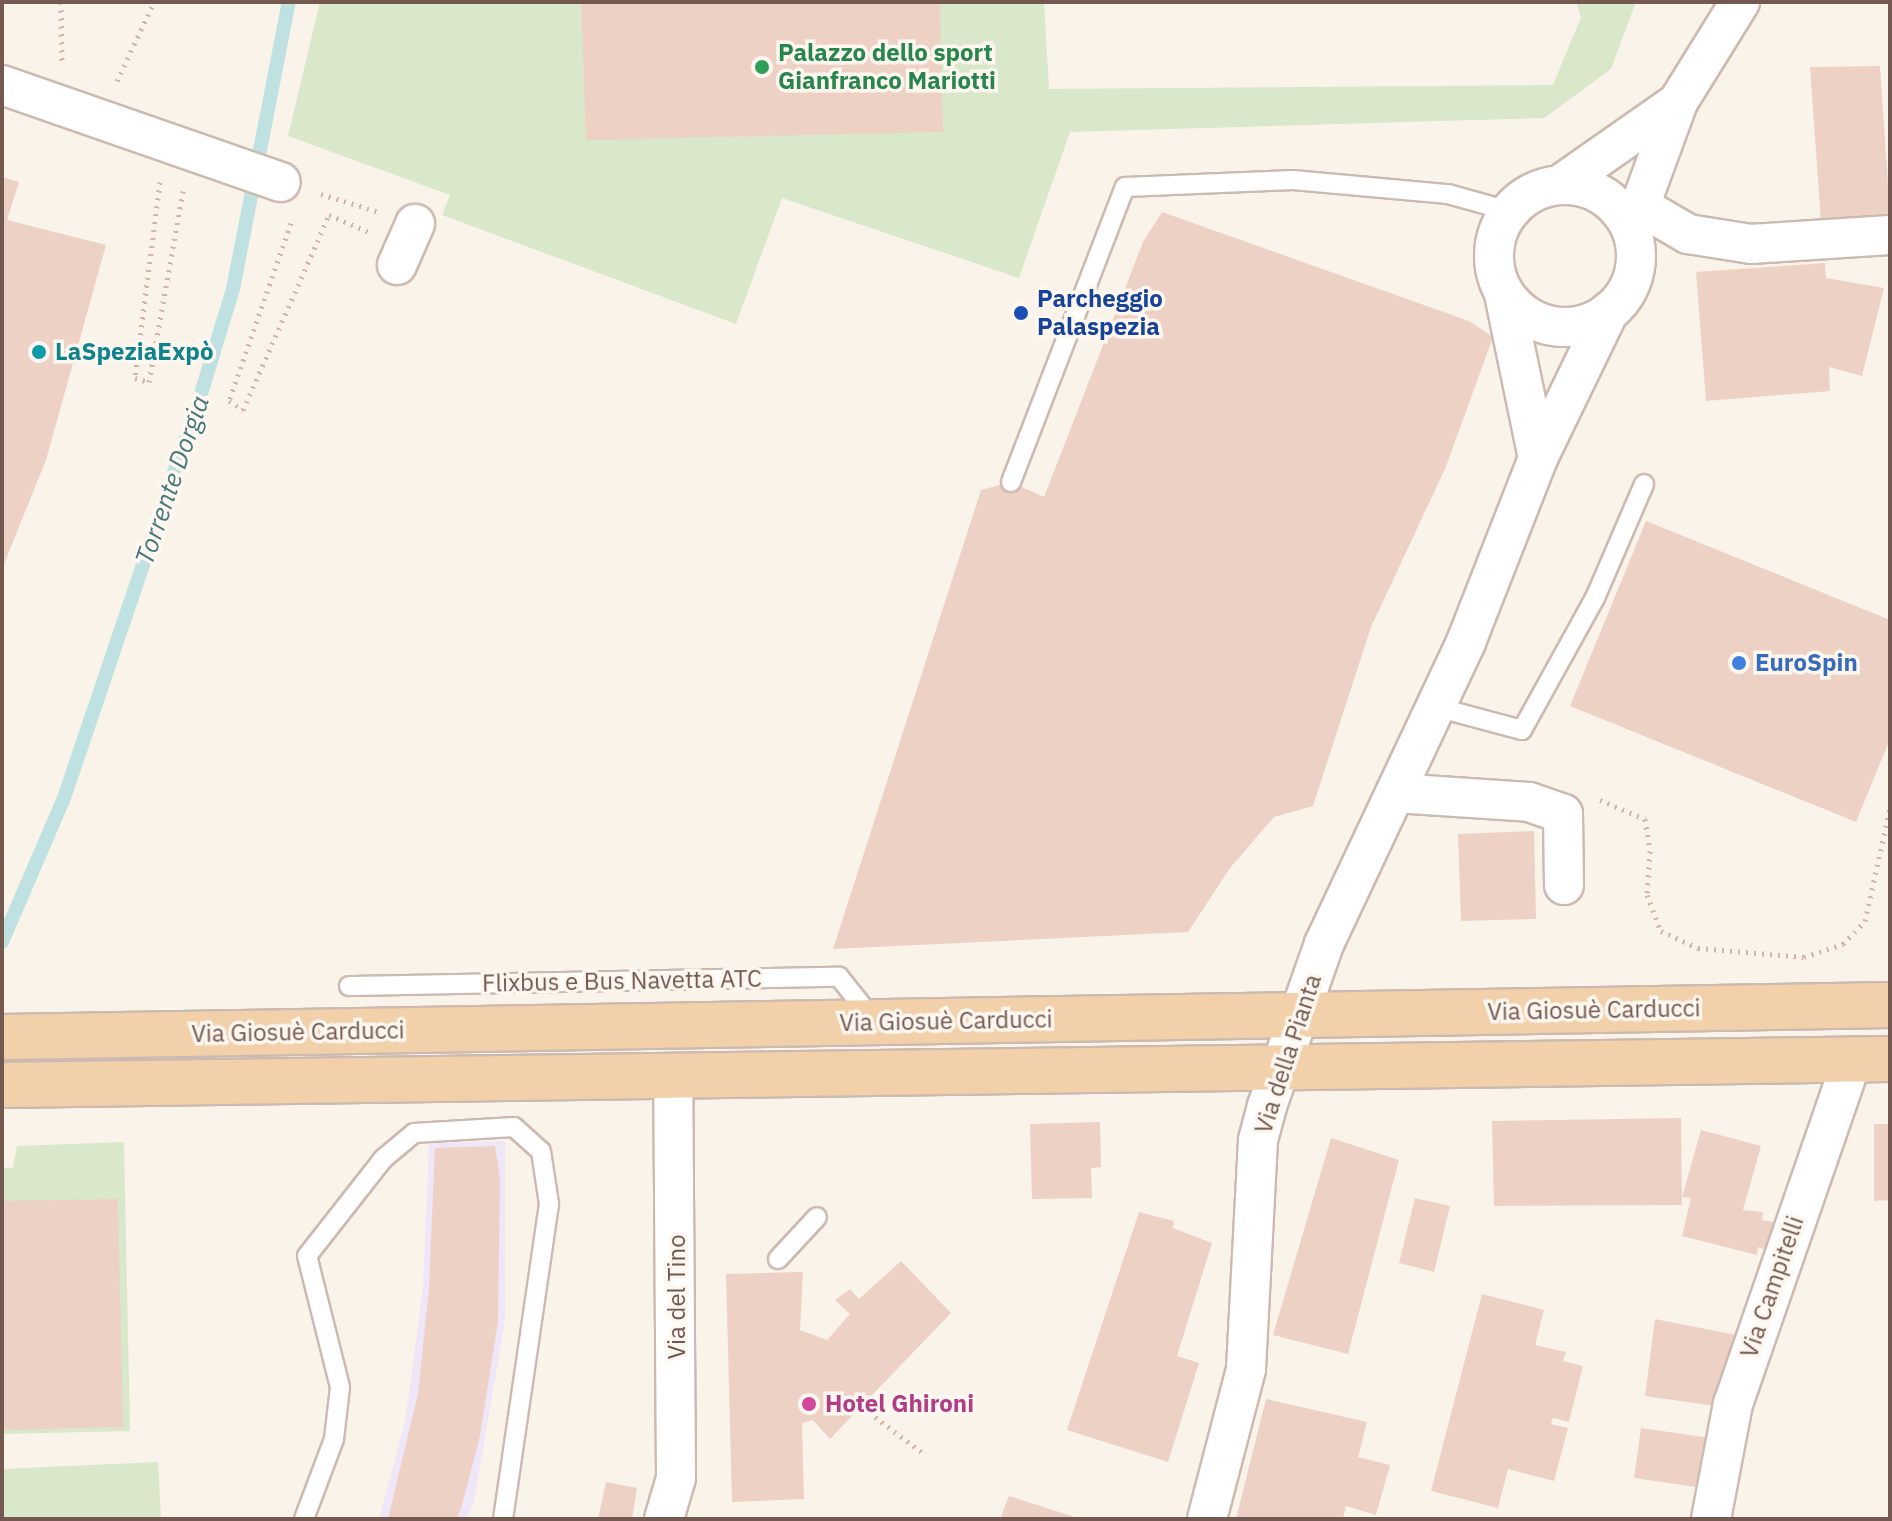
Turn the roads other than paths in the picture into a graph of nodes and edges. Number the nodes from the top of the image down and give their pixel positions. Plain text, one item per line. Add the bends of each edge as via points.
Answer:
1 (1740, 2) edge
2 (2, 85) edge
3 (1678, 102) junction
4 (1561, 184) junction
5 (297, 196) road end
6 (1509, 211) junction
7 (1636, 218) junction
8 (415, 224) road end
9 (1890, 235) edge
10 (388, 250) road end
11 (1504, 294) junction
12 (1609, 311) junction
13 (1538, 458) junction
14 (1011, 482) dead end
15 (1644, 484) dead end
16 (1436, 707) junction
17 (1395, 793) junction
18 (1564, 885) dead end
19 (349, 986) dead end
20 (1890, 1005) edge
21 (1299, 1014) junction
22 (874, 1022) junction
23 (2, 1037) edge
24 (1871, 1060) edge
25 (1282, 1067) junction
26 (673, 1073) junction
27 (20, 1085) edge
28 (2, 1106) edge
29 (817, 1217) dead end
30 (778, 1259) dead end
31 (304, 1519) edge
32 (503, 1519) edge
33 (664, 1519) edge
34 (1207, 1519) edge
35 (1711, 1519) edge

1 - 3 street
2 - 5 street via 176,158 230,162
3 - 4 street
3 - 7 street
4 - 6 street via 1524,197
4 - 7 street via 1604,196
6 - 11 street via 1493,252
6 - 14 lane via 1448,194 1293,180 1125,187
7 - 9 street via 1688,234 1751,244
7 - 12 street via 1634,275
8 - 10 street
11 - 12 street via 1521,312 1553,326 1589,323
11 - 13 street
12 - 13 street, Via della Pianta
13 - 16 street, Via della Pianta
15 - 16 lane via 1595,598 1522,730
16 - 17 street, Via della Pianta
17 - 18 street via 1478,795 1529,802 1563,814
17 - 21 street, Via della Pianta via 1324,944
19 - 22 lane, Flixbus e Bus Navetta ATC via 839,977
20 - 21 main road, Via Giosuè Carducci
21 - 22 main road, Via Giosuè Carducci
21 - 25 street, Via della Pianta
22 - 23 main road, Via Giosuè Carducci
24 - 25 main road, Via Giosuè Carducci
24 - 35 street, Via Campitelli via 1733,1404
25 - 26 main road, Via Giosuè Carducci
25 - 34 street, Via della Pianta via 1258,1140 1246,1369
26 - 27 main road, Via Giosuè Carducci
26 - 33 street, Via del Tino via 676,1478
27 - 28 street
29 - 30 lane
31 - 32 lane via 334,1439 340,1387 307,1256 383,1159 414,1133 514,1127 541,1151 549,1204

